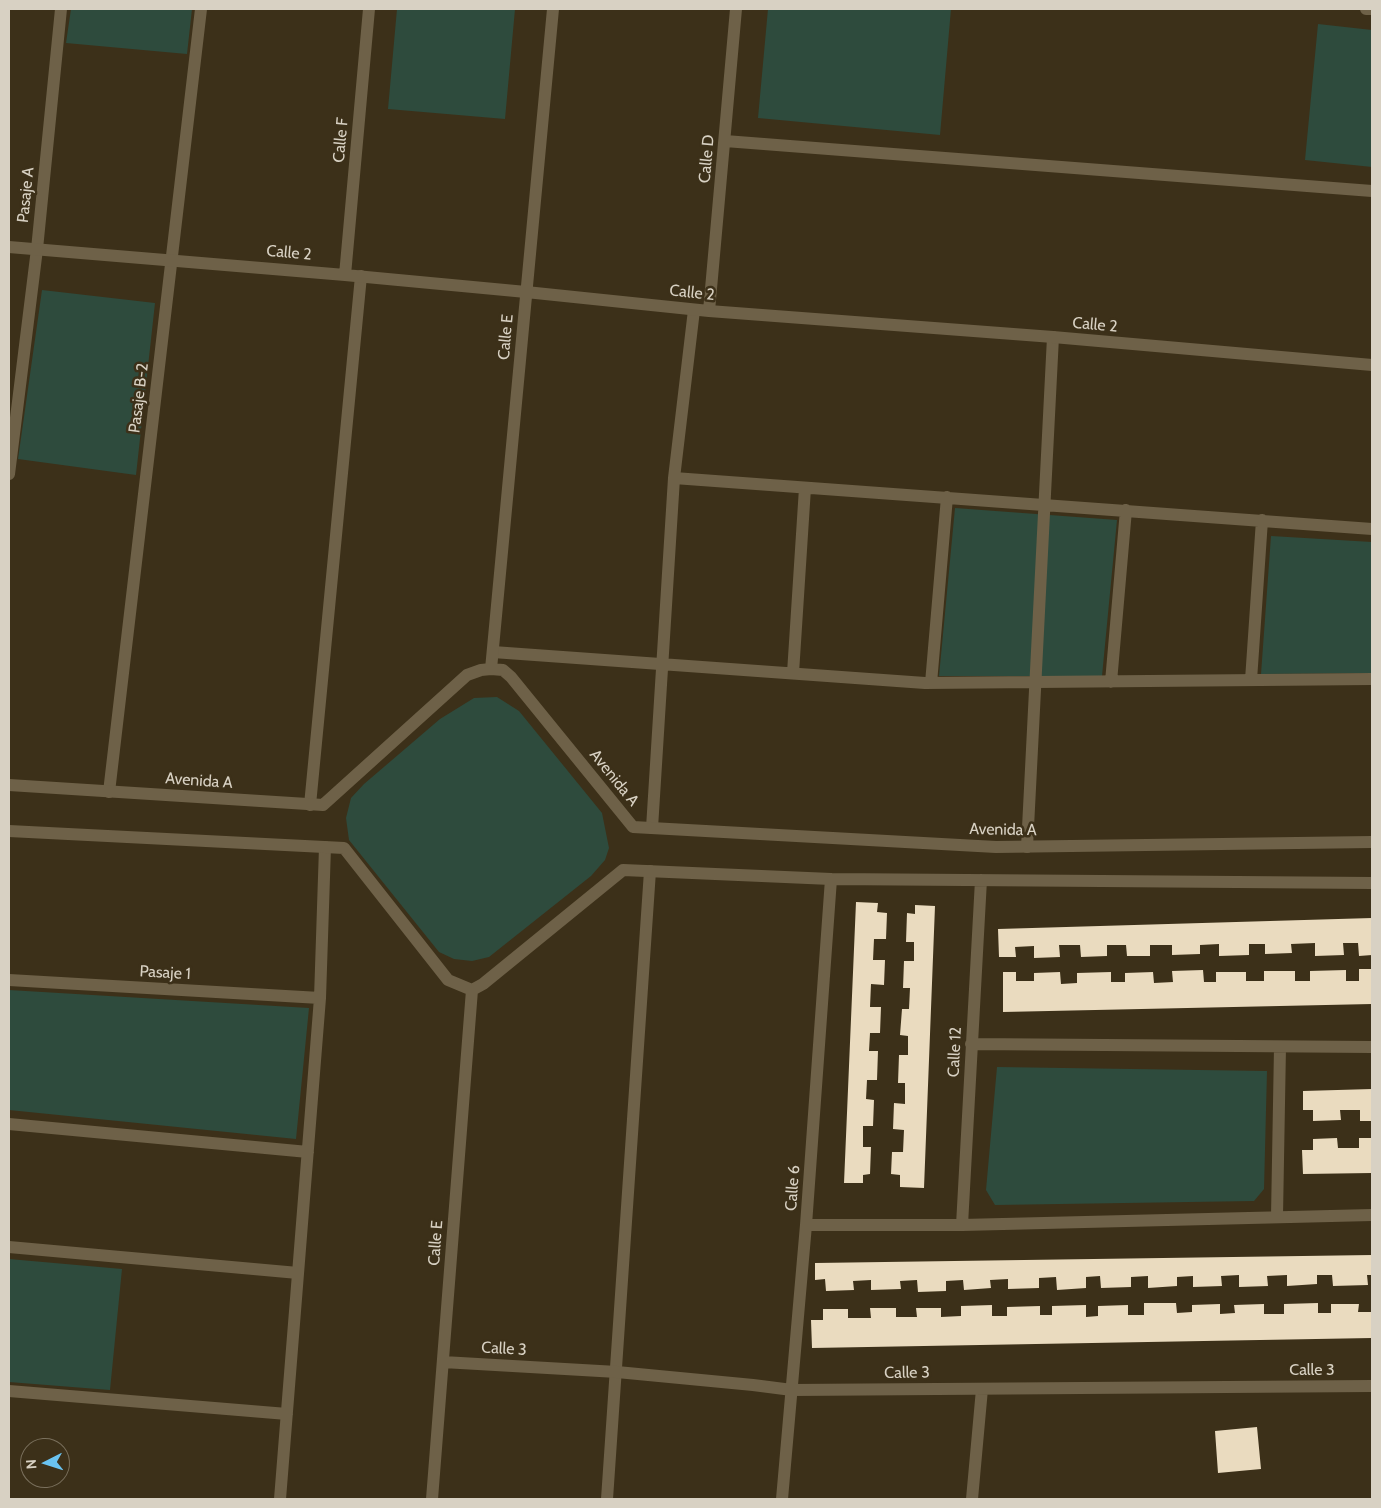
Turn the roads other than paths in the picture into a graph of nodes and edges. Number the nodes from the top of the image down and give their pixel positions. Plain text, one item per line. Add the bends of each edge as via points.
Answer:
1 (61, 9) edge
2 (201, 9) edge
3 (369, 9) edge
4 (554, 9) edge
5 (736, 9) edge
6 (1366, 9) edge
7 (1372, 9) edge
8 (725, 141) junction
9 (1372, 191) edge
10 (9, 247) edge
11 (37, 249) junction
12 (172, 259) junction
13 (345, 275) junction
14 (361, 276) junction
15 (526, 292) junction
16 (694, 310) junction
17 (709, 312) junction
18 (1053, 337) junction
19 (1372, 366) edge
20 (9, 474) edge
21 (674, 478) junction
22 (806, 488) junction
23 (947, 497) junction
24 (1044, 504) junction
25 (1126, 510) junction
26 (1262, 520) junction
27 (1372, 529) edge
28 (493, 652) junction
29 (662, 663) junction
30 (492, 668) junction
31 (793, 673) junction
32 (1372, 679) edge
33 (1251, 680) junction
34 (1036, 682) junction
35 (1110, 682) junction
36 (931, 683) junction
37 (9, 785) edge
38 (110, 792) junction
39 (310, 805) junction
40 (652, 828) junction
41 (9, 831) edge
42 (1372, 842) edge
43 (325, 847) junction
44 (1027, 847) junction
45 (650, 871) junction
46 (831, 879) junction
47 (981, 880) junction
48 (1372, 883) edge
49 (9, 980) edge
50 (472, 990) junction
51 (320, 998) junction
52 (971, 1044) junction
53 (1280, 1047) junction
54 (1372, 1047) edge
55 (9, 1124) edge
56 (308, 1152) junction
57 (1372, 1215) edge
58 (1277, 1216) junction
59 (806, 1225) junction
60 (962, 1225) junction
61 (9, 1248) edge
62 (298, 1273) junction
63 (443, 1362) junction
64 (617, 1372) junction
65 (1372, 1386) edge
66 (982, 1389) junction
67 (792, 1390) junction
68 (9, 1391) edge
69 (287, 1414) junction
70 (280, 1499) edge
71 (432, 1499) edge
72 (607, 1499) edge
73 (782, 1499) edge
74 (972, 1499) edge

1 - 11 street, Pasaje A
2 - 12 street, Pasaje B-2
3 - 13 street, Calle F
4 - 15 street, Calle E
5 - 8 street, Calle D
6 - 7 street
8 - 9 street
8 - 17 street, Calle D
10 - 11 street, Calle 2
11 - 12 street, Calle 2
11 - 20 street, Pasaje A
12 - 13 street, Calle 2
12 - 38 street, Pasaje B-2
13 - 14 street, Calle 2
14 - 15 street, Calle 2
14 - 39 street
15 - 16 street, Calle 2
15 - 28 street, Calle E
16 - 17 street, Calle 2
16 - 21 street
17 - 18 street, Calle 2
18 - 19 street, Calle 2
18 - 24 street
21 - 22 street
21 - 29 street
22 - 23 street
22 - 31 street
23 - 24 street
23 - 36 street
24 - 25 street
24 - 34 street
25 - 26 street
25 - 35 street
26 - 27 street
26 - 33 street
28 - 29 street
28 - 30 street, Calle E
29 - 31 street
29 - 40 street
30 - 39 street, Avenida A via 467,675 323,805
30 - 40 street, Avenida A via 503,670 511,677 633,827
31 - 36 street
32 - 33 street
33 - 35 street
34 - 35 street
34 - 36 street
34 - 44 street
37 - 38 street, Avenida A
38 - 39 street, Avenida A
40 - 44 street, Avenida A
41 - 43 street
42 - 44 street, Avenida A
43 - 50 street via 344,848 448,980
43 - 51 street
45 - 46 street
45 - 50 street via 623,870
45 - 64 street
46 - 47 street
46 - 59 street, Calle 6
47 - 48 street
47 - 52 street, Calle 12
49 - 51 street, Pasaje 1
50 - 63 street, Calle E
51 - 56 street
52 - 53 street
52 - 60 street, Calle 12
53 - 54 street
53 - 58 street
55 - 56 street
56 - 62 street
57 - 58 street
58 - 60 street
59 - 60 street
59 - 67 street, Calle 6
61 - 62 street
62 - 69 street
63 - 64 street, Calle 3
63 - 71 street, Calle E
64 - 67 street, Calle 3
64 - 72 street
65 - 66 street, Calle 3
66 - 67 street, Calle 3
66 - 74 street
67 - 73 street, Calle 6
68 - 69 street
69 - 70 street

